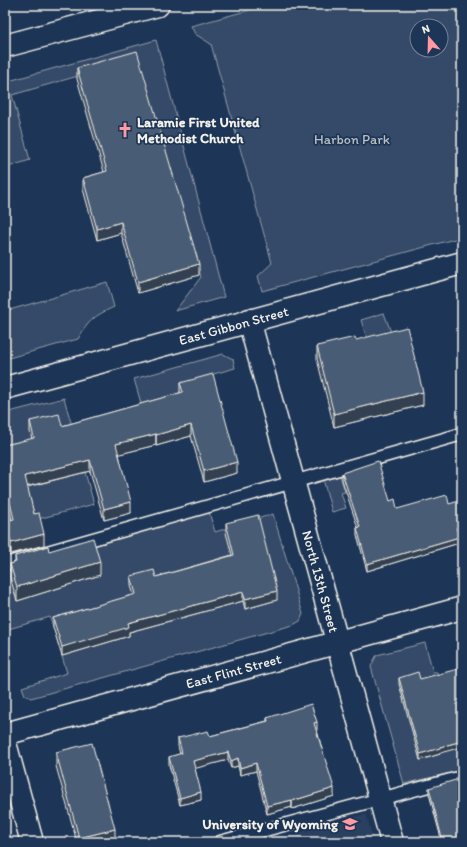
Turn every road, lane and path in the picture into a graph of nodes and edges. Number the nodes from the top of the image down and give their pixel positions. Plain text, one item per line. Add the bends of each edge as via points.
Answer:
1 (158, 5) edge
2 (5, 46) edge
3 (462, 263) edge
4 (249, 320) junction
5 (5, 388) edge
6 (462, 434) edge
7 (294, 482) junction
8 (5, 564) edge
9 (462, 608) edge
10 (338, 642) junction
11 (5, 734) edge
12 (5, 743) edge
13 (462, 777) edge
14 (380, 799) junction
15 (32, 842) edge
16 (220, 842) edge
17 (392, 842) edge

1 - 2 street
3 - 4 street, East Gibbon Street
4 - 5 street, East Gibbon Street
4 - 7 street, North 13th Street
6 - 7 lane
7 - 8 lane
7 - 10 street, North 13th Street
9 - 10 street, East Flint Street
10 - 11 street, East Flint Street
10 - 14 street, North 13th Street
12 - 15 street
13 - 14 lane
14 - 16 lane
14 - 17 street, North 13th Street

